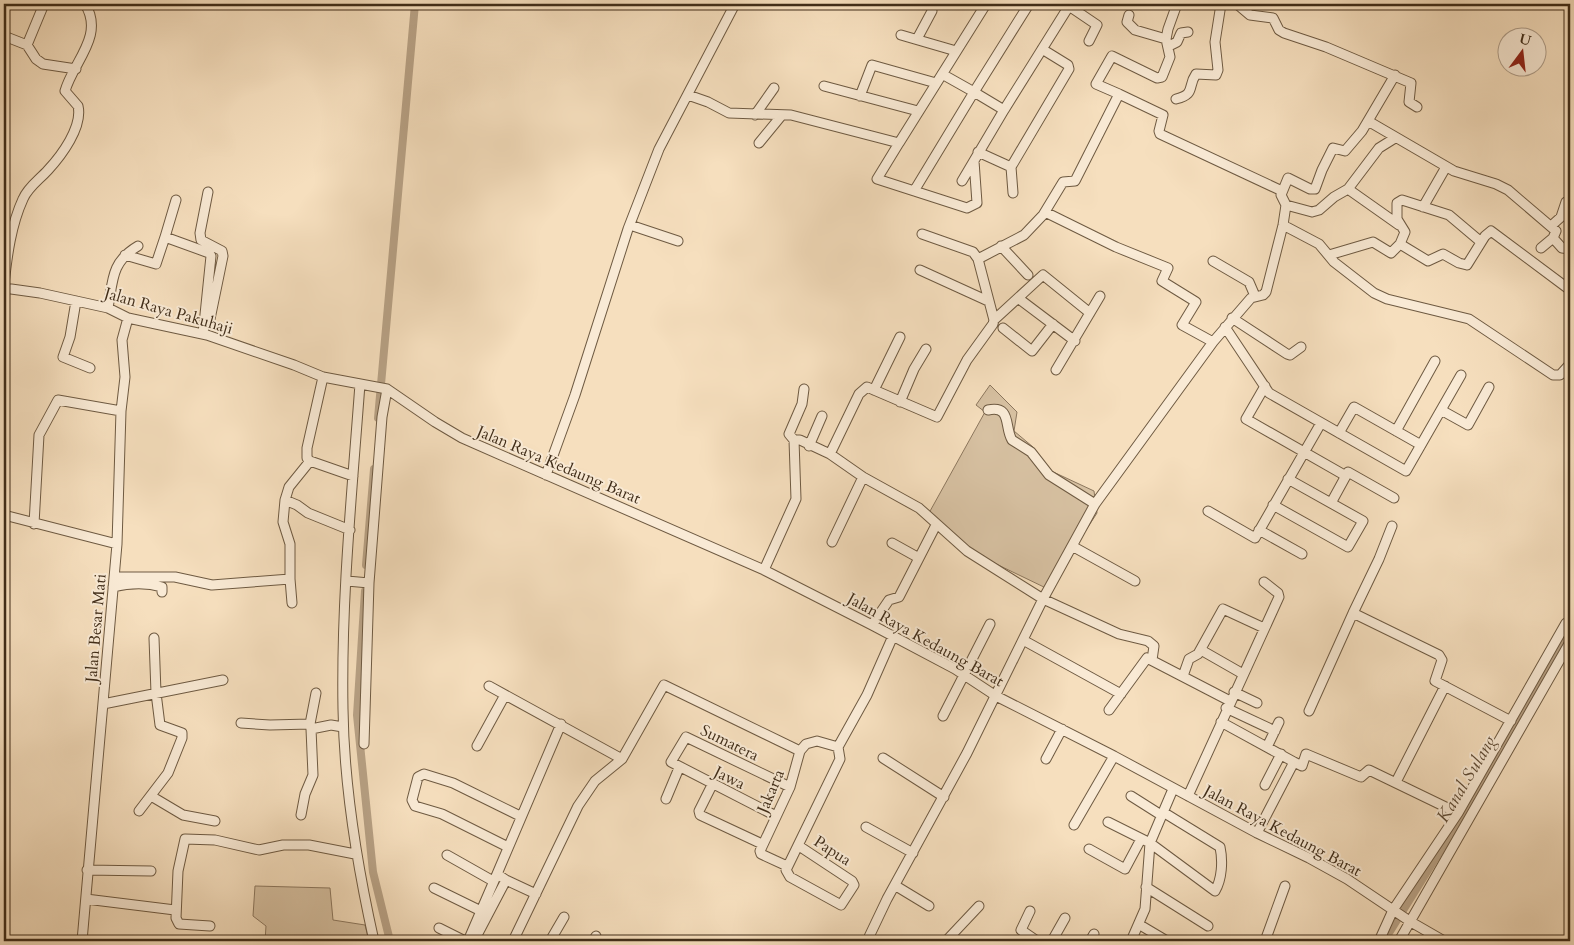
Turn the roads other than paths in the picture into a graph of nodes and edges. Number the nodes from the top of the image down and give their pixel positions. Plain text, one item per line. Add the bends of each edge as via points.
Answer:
1 (44, 4) edge
2 (85, 4) edge
3 (735, 4) edge
4 (986, 4) edge
5 (1029, 4) edge
6 (1084, 4) edge
7 (1177, 4) edge
8 (1221, 4) edge
9 (1237, 4) edge
10 (1067, 5) edge
11 (932, 11) dead end
12 (1079, 13) junction
13 (1129, 16) dead end
14 (1188, 32) dead end
15 (901, 35) dead end
16 (4, 36) edge
17 (917, 39) junction
18 (1089, 41) dead end
19 (1167, 42) junction
20 (26, 45) junction
21 (1042, 49) junction
22 (956, 51) junction
23 (76, 69) junction
24 (942, 74) junction
25 (1395, 75) junction
26 (936, 83) junction
27 (824, 86) dead end
28 (774, 88) dead end
29 (974, 92) junction
30 (1119, 94) junction
31 (688, 95) junction
32 (860, 96) junction
33 (1176, 99) dead end
34 (1417, 107) dead end
35 (1004, 110) junction
36 (918, 111) junction
37 (755, 115) junction
38 (782, 115) junction
39 (1368, 121) junction
40 (1396, 138) junction
41 (759, 143) dead end
42 (898, 143) junction
43 (976, 157) junction
44 (1011, 167) junction
45 (1446, 167) junction
46 (962, 181) dead end
47 (1348, 189) junction
48 (914, 191) junction
49 (1282, 191) junction
50 (208, 192) dead end
51 (1013, 194) dead end
52 (176, 200) dead end
53 (1566, 202) dead end
54 (1286, 205) junction
55 (1423, 207) junction
56 (1045, 212) junction
57 (630, 225) junction
58 (1283, 225) junction
59 (1401, 226) junction
60 (1550, 226) junction
61 (922, 234) dead end
62 (165, 237) junction
63 (1553, 238) junction
64 (678, 241) dead end
65 (1481, 242) junction
66 (1400, 244) junction
67 (138, 246) dead end
68 (1001, 246) junction
69 (1542, 248) dead end
70 (1570, 249) edge
71 (125, 255) junction
72 (1329, 255) junction
73 (978, 259) junction
74 (1214, 261) dead end
75 (920, 270) dead end
76 (1028, 275) dead end
77 (4, 286) edge
78 (1570, 290) edge
79 (1100, 296) dead end
80 (1255, 296) junction
81 (1018, 298) junction
82 (76, 300) junction
83 (988, 301) junction
84 (108, 308) junction
85 (1090, 313) junction
86 (128, 318) junction
87 (1232, 318) junction
88 (994, 320) junction
89 (1053, 324) junction
90 (1225, 327) junction
91 (1003, 328) dead end
92 (205, 334) junction
93 (900, 337) dead end
94 (1075, 341) junction
95 (1213, 342) junction
96 (1301, 347) dead end
97 (926, 349) dead end
98 (1435, 361) dead end
99 (1570, 364) edge
100 (90, 368) dead end
101 (1056, 370) dead end
102 (1461, 375) dead end
103 (323, 377) junction
104 (364, 384) junction
105 (1265, 386) junction
106 (1489, 387) dead end
107 (384, 388) junction
108 (804, 389) dead end
109 (874, 390) junction
110 (900, 402) junction
111 (988, 410) dead end
112 (1441, 410) junction
113 (121, 412) junction
114 (822, 416) dead end
115 (1321, 422) junction
116 (1396, 431) junction
117 (1339, 433) junction
118 (794, 440) junction
119 (1421, 445) junction
120 (809, 446) junction
121 (1304, 452) junction
122 (830, 454) junction
123 (310, 461) junction
124 (546, 474) junction
125 (353, 476) junction
126 (1346, 476) junction
127 (863, 477) junction
128 (1288, 479) junction
129 (1394, 498) dead end
130 (285, 500) junction
131 (1331, 503) junction
132 (1095, 504) junction
133 (1274, 505) junction
134 (1208, 511) dead end
135 (4, 515) edge
136 (34, 524) junction
137 (936, 525) junction
138 (1392, 526) dead end
139 (350, 530) junction
140 (1259, 530) junction
141 (832, 542) dead end
142 (117, 544) junction
143 (892, 544) dead end
144 (1072, 546) junction
145 (1302, 554) dead end
146 (919, 558) junction
147 (764, 570) junction
148 (114, 577) junction
149 (290, 578) junction
150 (350, 581) junction
151 (1135, 581) dead end
152 (1264, 582) dead end
153 (368, 583) junction
154 (113, 587) junction
155 (162, 592) dead end
156 (1043, 599) junction
157 (292, 603) dead end
158 (1353, 613) junction
159 (1566, 623) dead end
160 (990, 624) dead end
161 (872, 625) junction
162 (1264, 628) junction
163 (893, 636) junction
164 (154, 638) dead end
165 (1023, 640) junction
166 (1570, 642) edge
167 (1201, 650) junction
168 (1152, 660) junction
169 (1244, 674) junction
170 (964, 675) junction
171 (1183, 676) junction
172 (223, 680) dead end
173 (489, 686) dead end
174 (1445, 686) junction
175 (156, 693) junction
176 (316, 693) dead end
177 (1121, 694) junction
178 (505, 695) junction
179 (996, 696) junction
180 (1230, 700) junction
181 (1257, 703) dead end
182 (104, 704) junction
183 (1109, 710) dead end
184 (1309, 711) dead end
185 (944, 716) dead end
186 (1511, 721) junction
187 (1221, 722) junction
188 (1279, 722) dead end
189 (241, 723) dead end
190 (560, 724) junction
191 (310, 727) junction
192 (343, 727) junction
193 (1062, 729) junction
194 (1275, 731) junction
195 (364, 744) dead end
196 (477, 746) dead end
197 (838, 747) junction
198 (1267, 747) junction
199 (800, 752) junction
200 (1281, 754) junction
201 (1114, 756) junction
202 (883, 758) dead end
203 (622, 759) junction
204 (1046, 759) dead end
205 (1294, 762) junction
206 (671, 764) joint
207 (679, 768) junction
208 (1396, 782) junction
209 (712, 785) junction
210 (1265, 785) dead end
211 (790, 787) junction
212 (1174, 788) junction
213 (151, 796) junction
214 (1132, 796) dead end
215 (1188, 796) junction
216 (944, 797) junction
217 (666, 799) dead end
218 (139, 811) dead end
219 (1162, 813) junction
220 (1458, 813) junction
221 (301, 815) dead end
222 (520, 816) junction
223 (776, 816) junction
224 (215, 821) dead end
225 (1108, 822) dead end
226 (1074, 825) dead end
227 (866, 827) dead end
228 (1257, 833) junction
229 (1141, 840) junction
230 (1150, 843) junction
231 (762, 844) junction
232 (799, 846) junction
233 (508, 847) junction
234 (1089, 849) dead end
235 (913, 853) junction
236 (355, 854) junction
237 (447, 855) dead end
238 (787, 866) junction
239 (87, 870) junction
240 (151, 871) dead end
241 (495, 877) junction
242 (506, 880) junction
243 (896, 886) junction
244 (1285, 886) dead end
245 (434, 888) dead end
246 (1146, 888) junction
247 (536, 894) junction
248 (86, 900) junction
249 (928, 906) dead end
250 (979, 906) dead end
251 (175, 910) junction
252 (481, 911) junction
253 (1030, 911) dead end
254 (1398, 913) junction
255 (564, 917) dead end
256 (1065, 918) dead end
257 (1411, 922) junction
258 (1140, 925) junction
259 (210, 926) dead end
260 (1208, 926) dead end
261 (439, 928) dead end
262 (82, 941) edge
263 (374, 941) edge
264 (467, 941) edge
265 (474, 941) edge
266 (513, 941) edge
267 (550, 941) edge
268 (867, 941) edge
269 (946, 941) edge
270 (1037, 941) edge
271 (1052, 941) edge
272 (1131, 941) edge
273 (1167, 941) edge
274 (1265, 941) edge
275 (1379, 941) edge
276 (1399, 941) edge
277 (1444, 941) edge

1 - 20 street
2 - 23 street via 92,20 91,35
3 - 31 street
4 - 22 street
5 - 29 street
6 - 12 street
7 - 19 street via 1169,23
8 - 33 street via 1216,75 1196,74 1190,93
9 - 25 street via 1253,16 1273,18 1284,33
10 - 12 street
10 - 21 street
11 - 17 street
12 - 18 street via 1097,26
13 - 19 street via 1127,22 1131,28
14 - 19 street via 1181,33 1177,42
15 - 17 street
16 - 20 street
17 - 22 street
19 - 30 street via 1170,57 1161,78 1112,57 1096,84
20 - 23 street via 43,64
21 - 35 street
21 - 44 street via 1068,65 1069,69
22 - 24 street
23 - 77 street via 65,92 78,106 76,124 72,136 49,169 24,197 16,216
24 - 26 street
24 - 29 street
25 - 34 street via 1412,84 1409,102
25 - 39 street
26 - 32 street via 872,65
26 - 36 street
27 - 32 street
28 - 37 street
29 - 35 street
29 - 48 street
30 - 49 street via 1163,115 1160,134
30 - 56 street via 1075,181 1063,182
31 - 37 street via 729,113
31 - 57 street via 659,149
32 - 36 street
35 - 43 street
36 - 42 street
37 - 38 street
38 - 41 street
38 - 42 street
39 - 40 street
39 - 49 street via 1345,151 1333,148 1315,189 1288,178
40 - 45 street
40 - 47 street via 1379,148
42 - 48 street via 878,179
43 - 44 street
43 - 46 street
43 - 48 street via 977,203 967,208
44 - 51 street
45 - 55 street
45 - 60 street via 1502,187
47 - 54 street via 1317,212
47 - 59 street
49 - 54 street
50 - 92 street via 201,240 222,251 223,256
52 - 62 street
53 - 60 street via 1561,218
54 - 58 street
55 - 59 street via 1399,200 1397,215
55 - 65 street via 1454,218
56 - 68 street via 1024,235
56 - 95 street via 1168,268 1162,281 1196,302 1182,325
57 - 64 street
57 - 124 street
58 - 72 street via 1319,244
58 - 80 street via 1266,292
59 - 66 street via 1405,232
60 - 63 street via 1556,232
61 - 73 street via 971,251
62 - 71 street via 156,264
62 - 92 street via 211,256
63 - 69 street
63 - 70 street via 1562,248
65 - 66 street via 1465,265 1443,254 1428,261
65 - 78 street via 1490,231 1495,232
66 - 72 street via 1391,253 1373,242
67 - 71 street
68 - 73 street
68 - 76 street
71 - 84 street via 116,267
72 - 99 street via 1374,293 1469,319 1554,375 1560,375
73 - 83 street
74 - 80 street via 1249,282
75 - 83 street
77 - 82 street, Jalan Raya Pakuhaji
79 - 85 street
80 - 87 street
81 - 85 street via 1043,275
81 - 88 street
81 - 89 street
82 - 84 street, Jalan Raya Pakuhaji
82 - 100 street via 63,357
83 - 88 street
84 - 86 street, Jalan Raya Pakuhaji
85 - 94 street
86 - 92 street, Jalan Raya Pakuhaji
86 - 113 street, Jalan Besar Mati via 122,340 125,377
87 - 90 street
87 - 96 street via 1287,354
88 - 110 street via 967,360 937,417
89 - 91 street via 1032,351
89 - 94 street
90 - 95 street
90 - 105 street
92 - 103 street, Jalan Raya Pakuhaji
93 - 109 street
94 - 101 street
95 - 132 street
97 - 110 street
98 - 116 street
102 - 112 street
103 - 104 street, Jalan Raya Pakuhaji
103 - 123 street via 307,448
104 - 107 street, Jalan Raya Pakuhaji
104 - 125 street
105 - 115 street via 1269,394
105 - 121 street via 1246,419
106 - 112 street via 1468,425
107 - 124 street, Jalan Raya Kedaung Barat via 462,438
107 - 153 street
108 - 118 street via 802,404 789,434
109 - 110 street
109 - 122 street via 867,387 860,394
111 - 132 street via 1002,410 1012,440 1031,452 1049,475
112 - 119 street
113 - 136 street via 58,400 39,435
113 - 142 street, Jalan Besar Mati
114 - 120 street
115 - 117 street
115 - 121 street
116 - 117 street via 1354,407
116 - 119 street
117 - 119 street via 1406,471
118 - 120 street
118 - 147 street via 796,499
120 - 122 street
121 - 126 street
121 - 128 street
122 - 127 street
123 - 125 street
123 - 130 street via 289,487
124 - 147 street, Jalan Raya Kedaung Barat
125 - 139 street
126 - 129 street via 1348,472
126 - 131 street
127 - 137 street via 919,508
127 - 141 street
128 - 131 street
128 - 133 street
130 - 139 street
130 - 149 street via 283,522 290,544
131 - 133 street via 1363,521 1348,548
132 - 144 street
133 - 140 street
134 - 140 street via 1255,538
135 - 136 street
136 - 142 street
137 - 146 street
137 - 156 street via 967,551
138 - 158 street
139 - 150 street
140 - 145 street
142 - 148 street, Jalan Besar Mati
143 - 146 street
144 - 151 street
144 - 156 street
146 - 161 street via 899,597 889,600
147 - 161 street, Jalan Raya Kedaung Barat
148 - 149 street via 175,577 212,585
148 - 154 street, Jalan Besar Mati
149 - 157 street
150 - 153 street
150 - 192 street via 343,635
152 - 162 street via 1279,595
153 - 195 street
154 - 155 street via 130,582 162,587
154 - 182 street, Jalan Besar Mati
156 - 165 street
156 - 168 street via 1119,634 1148,641 1154,646
158 - 174 street via 1439,655 1442,660 1434,679
158 - 184 street
159 - 186 street
160 - 170 street
161 - 163 street, Jalan Raya Kedaung Barat
162 - 167 street via 1223,609
162 - 169 street
163 - 170 street, Jalan Raya Kedaung Barat
163 - 197 street via 867,695
164 - 175 street
165 - 177 street
165 - 179 street
166 - 257 street
167 - 169 street
167 - 171 street via 1188,659
168 - 171 street
168 - 177 street via 1145,659
169 - 180 street
170 - 179 street, Jalan Raya Kedaung Barat
170 - 185 street
171 - 180 street
172 - 175 street
173 - 178 street
174 - 186 street
174 - 208 street
175 - 182 street
175 - 213 street via 160,725 182,733 182,738 168,773
176 - 191 street
177 - 183 street
178 - 190 street
178 - 196 street
179 - 193 street, Jalan Raya Kedaung Barat
179 - 216 street
180 - 181 street
180 - 187 street
180 - 194 street
182 - 239 street, Jalan Besar Mati
186 - 220 street
187 - 198 street
187 - 215 street
188 - 194 street
189 - 191 street
190 - 203 street
190 - 222 street
191 - 192 street
191 - 221 street via 313,775
192 - 236 street
193 - 201 street, Jalan Raya Kedaung Barat
193 - 204 street
194 - 198 street
197 - 199 street via 817,741 806,744
197 - 232 street via 840,759
198 - 200 street
199 - 203 street via 664,685
199 - 211 street, Jakarta
200 - 205 street
200 - 210 street
201 - 212 street, Jalan Raya Kedaung Barat
201 - 226 street
202 - 216 street
203 - 247 street via 595,781 578,806
205 - 208 street via 1302,766 1306,754 1361,777 1369,770
205 - 228 street
206 - 207 street, Jawa
206 - 211 street, Sumatera via 684,738
207 - 209 street, Jawa
207 - 217 street
208 - 220 street
209 - 223 street, Jawa
209 - 231 street via 698,813
211 - 223 street, Jakarta
212 - 215 street, Jalan Raya Kedaung Barat
212 - 219 street
213 - 218 street
213 - 224 street via 183,815
214 - 219 street
215 - 228 street, Jalan Raya Kedaung Barat
216 - 235 street
219 - 230 street
219 - 230 street via 1220,847 1220,883 1215,892
220 - 254 street
222 - 233 street
222 - 233 street via 453,783 424,774 418,777 412,800 415,806 442,814
223 - 231 street, Jakarta
225 - 229 street
227 - 235 street
228 - 254 street, Jalan Raya Kedaung Barat via 1332,871
229 - 230 street
229 - 234 street via 1125,869
230 - 246 street
231 - 238 street via 761,854
232 - 238 street
232 - 238 street, Papua via 854,885 841,905 790,877
233 - 241 street
235 - 243 street
236 - 251 street via 308,845 283,845 259,850 216,840 185,839
236 - 263 street
237 - 241 street
239 - 240 street
239 - 248 street, Jalan Besar Mati
241 - 242 street
241 - 252 street
242 - 247 street
242 - 265 street
243 - 249 street
243 - 268 street
244 - 274 street
245 - 252 street
246 - 258 street
246 - 260 street
247 - 266 street
248 - 251 street
248 - 262 street, Jalan Besar Mati
250 - 269 street
251 - 259 street via 179,924
252 - 264 street
253 - 270 street via 1021,929
254 - 257 street, Jalan Raya Kedaung Barat
254 - 275 street
255 - 267 street
256 - 271 street
257 - 276 street
257 - 277 street, Jalan Raya Kedaung Barat
258 - 272 street
258 - 273 street
261 - 264 street

